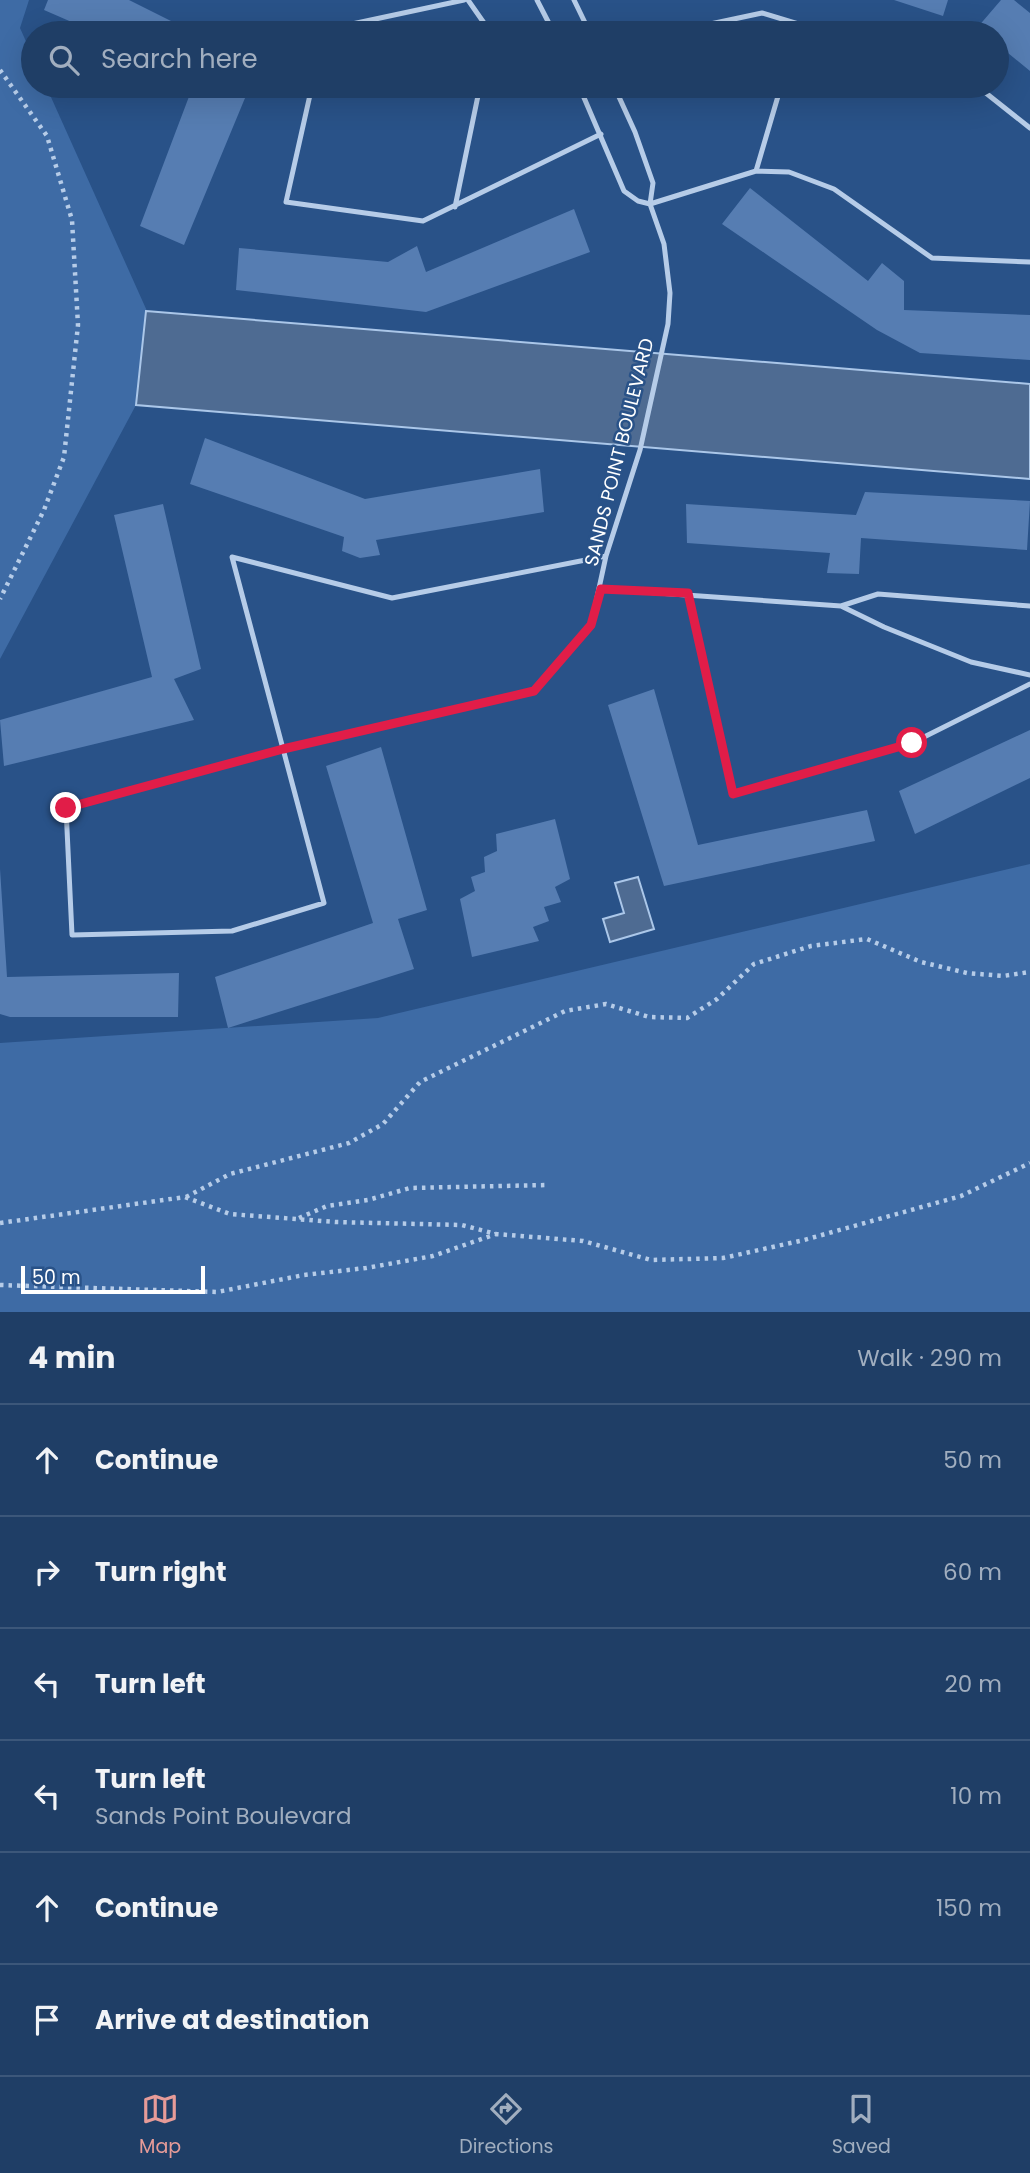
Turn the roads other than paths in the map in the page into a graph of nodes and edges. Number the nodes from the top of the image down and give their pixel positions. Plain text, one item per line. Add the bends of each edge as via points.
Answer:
1 (466, 0) edge
2 (537, 0) edge
3 (574, 0) edge
4 (367, 21) edge
5 (482, 21) edge
6 (548, 21) edge
7 (584, 21) edge
8 (724, 21) edge
9 (787, 21) edge
10 (309, 98) edge
11 (478, 98) edge
12 (584, 98) edge
13 (619, 98) edge
14 (777, 98) edge
15 (992, 98) edge
16 (1030, 128) edge
17 (601, 134) junction
18 (756, 171) junction
19 (650, 204) junction
20 (455, 207) junction
21 (1030, 262) edge
22 (606, 556) junction
23 (601, 589) junction
24 (688, 593) junction
25 (841, 606) junction
26 (1030, 606) edge
27 (1030, 675) edge
28 (1030, 684) edge
29 (283, 749) junction

1 - 4 lane
1 - 5 lane
2 - 6 lane
3 - 7 lane
8 - 9 lane via 762,13
10 - 20 lane via 286,202 423,221
11 - 20 lane
12 - 17 lane
13 - 19 lane, SANDS POINT BOULEVARD via 653,183
14 - 18 lane
15 - 16 lane
17 - 19 lane via 624,191
17 - 20 lane
18 - 19 lane
18 - 21 lane via 789,172 834,189 932,258
19 - 22 lane, SANDS POINT BOULEVARD via 664,244 670,293 668,324 640,450
22 - 23 lane, SANDS POINT BOULEVARD
22 - 29 lane via 392,598 232,557
23 - 24 lane
23 - 29 lane, SANDS POINT BOULEVARD via 591,625 534,691
24 - 25 lane
24 - 28 lane via 733,794 912,743
25 - 26 lane via 878,594
25 - 27 lane via 971,662
29 - 29 lane via 324,903 232,931 72,935 66,808

